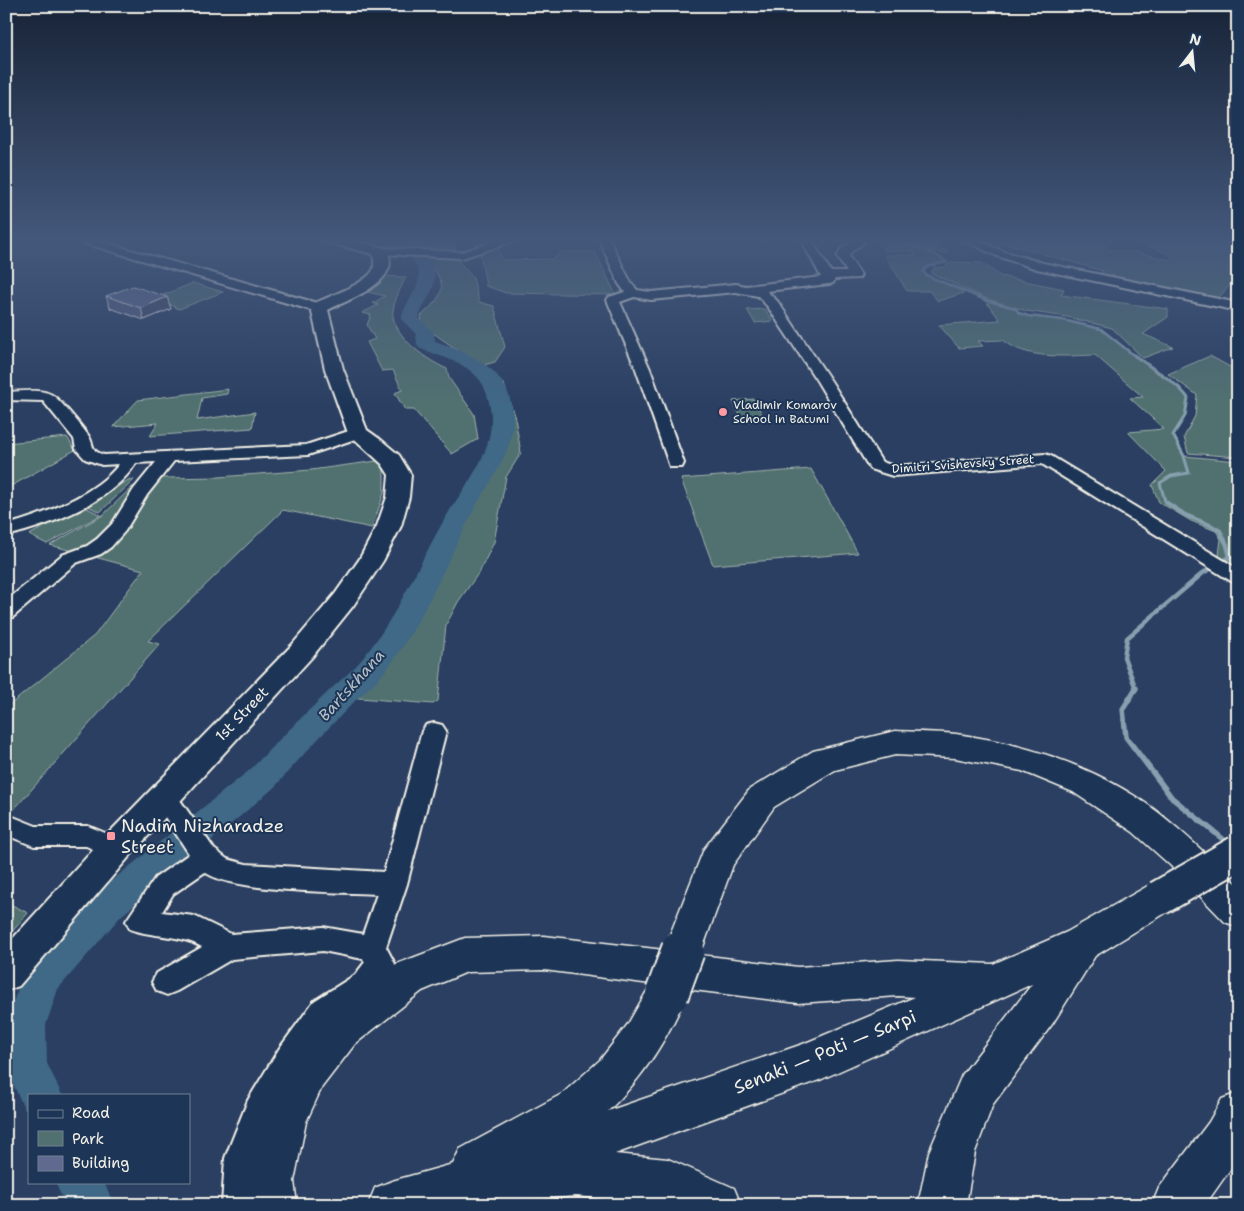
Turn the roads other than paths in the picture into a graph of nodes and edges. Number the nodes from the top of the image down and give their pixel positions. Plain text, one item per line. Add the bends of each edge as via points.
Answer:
1 (276, 296) edge
2 (343, 296) edge
3 (626, 296) edge
4 (764, 296) edge
5 (1183, 296) edge
6 (1238, 307) edge
7 (319, 308) junction
8 (6, 396) edge
9 (358, 433) junction
10 (169, 457) junction
11 (131, 458) junction
12 (676, 463) dead end
13 (6, 531) edge
14 (1235, 575) edge
15 (6, 612) edge
16 (434, 731) dead end
17 (170, 806) junction
18 (6, 824) edge
19 (116, 848) junction
20 (203, 854) junction
21 (1238, 854) edge
22 (394, 884) junction
23 (1238, 911) edge
24 (1082, 944) junction
25 (228, 947) junction
26 (372, 948) junction
27 (6, 974) edge
28 (167, 982) dead end
29 (993, 982) junction
30 (1238, 1115) edge
31 (468, 1183) junction
32 (398, 1203) edge
33 (238, 1205) edge
34 (273, 1205) edge
35 (717, 1205) edge
36 (942, 1205) edge
37 (1176, 1205) edge

1 - 7 street
2 - 7 main road
3 - 12 street via 613,300 643,369
4 - 14 street, Dimitri Svishevsky Street via 876,465 893,470 1045,459
5 - 6 street
7 - 9 main road via 334,369
8 - 11 street via 48,398 82,438 84,449 91,456 102,460
9 - 10 street via 308,450
9 - 17 main road, 1st Street via 392,460 400,475 398,497 389,526 371,561 344,600
10 - 11 street
10 - 15 street via 104,543 69,559
11 - 13 street via 122,473 87,497 33,523
16 - 22 street
17 - 19 main road, 1st Street
17 - 20 street
18 - 19 street via 34,836 88,836
19 - 27 main road, 1st Street
20 - 22 street via 219,868 240,874
20 - 25 street via 164,886 140,922 194,928
21 - 24 highway, Senaki — Poti — Sarpi, bridge
22 - 26 street
23 - 32 highway, bridge via 1145,822 1085,783 1019,758 955,746 895,743 825,760 762,798 717,859 667,994 643,1038 615,1075 578,1110
24 - 29 highway, Senaki — Poti — Sarpi
24 - 36 highway via 1039,1009 977,1090 952,1152
25 - 26 street via 323,939
25 - 28 street
26 - 33 street via 381,964 365,984 325,1011 259,1110 242,1158
29 - 31 highway, Senaki — Poti — Sarpi via 807,1064
29 - 34 highway via 898,978 798,985 544,953 465,955 408,978 340,1030 313,1065 284,1118 271,1180
30 - 37 highway
31 - 32 highway, Senaki — Poti — Sarpi
31 - 35 highway via 576,1173 668,1182

